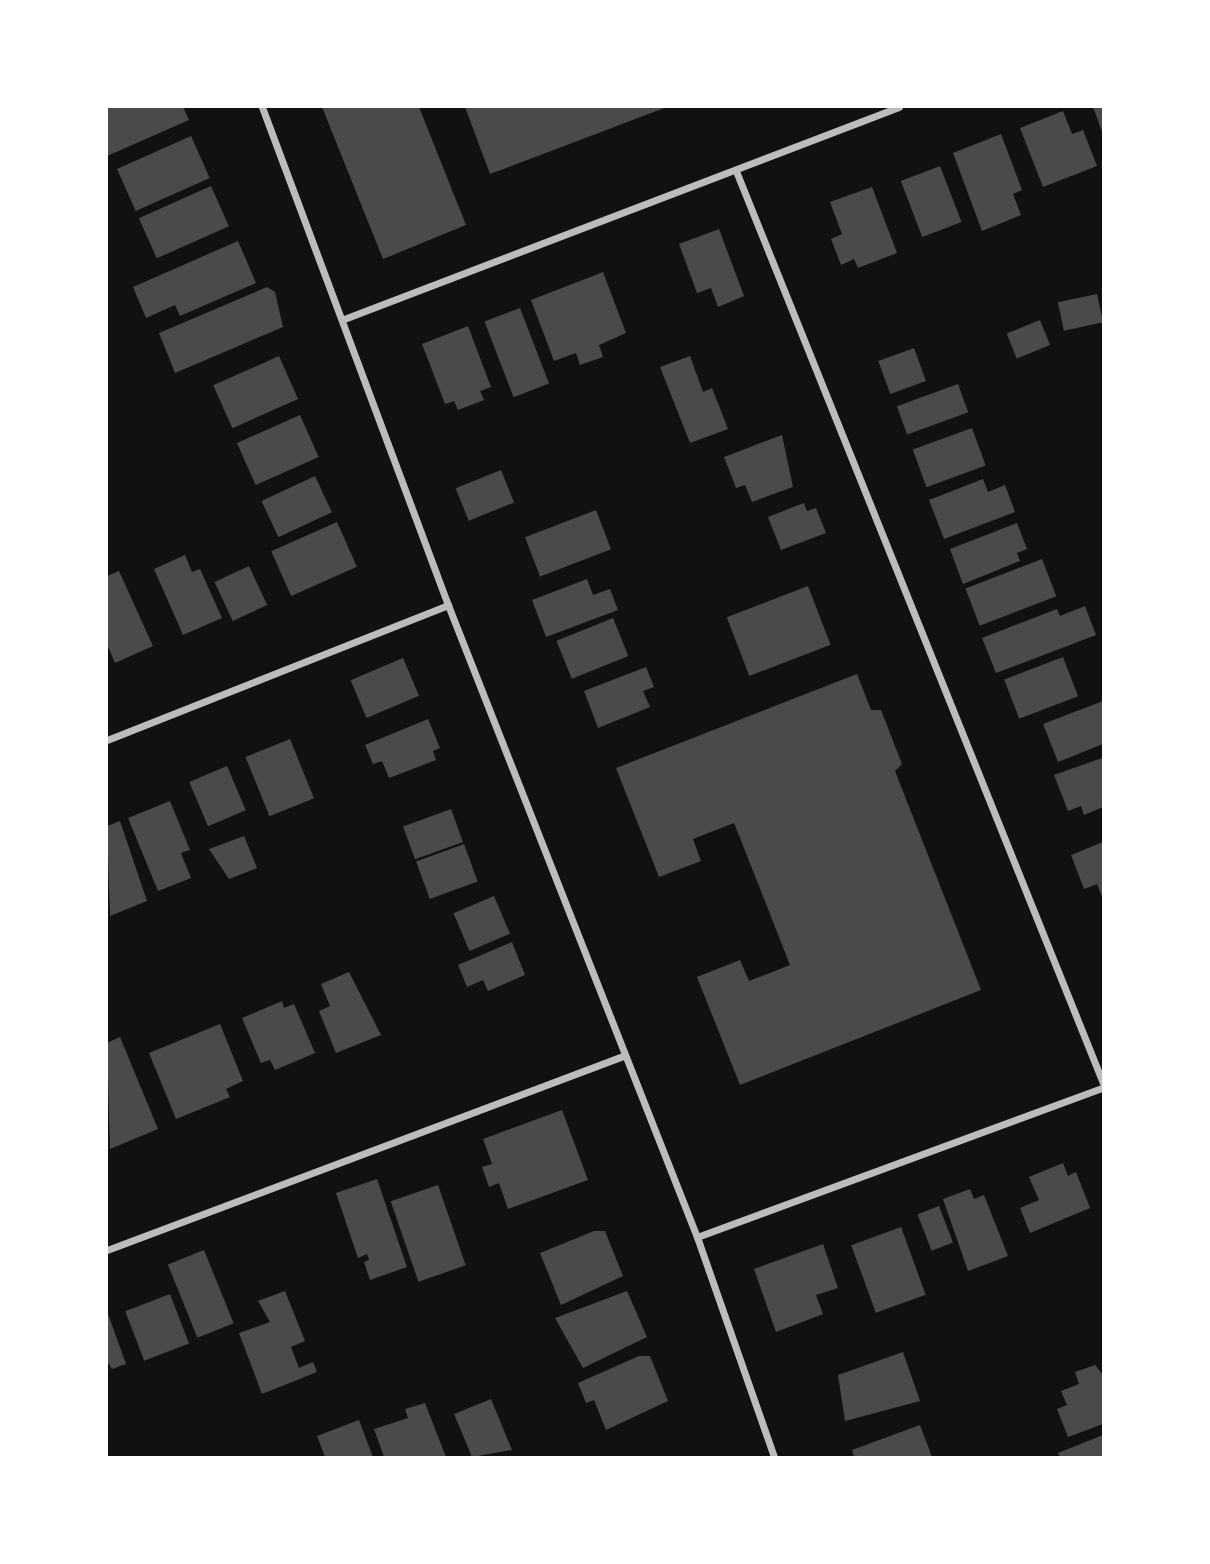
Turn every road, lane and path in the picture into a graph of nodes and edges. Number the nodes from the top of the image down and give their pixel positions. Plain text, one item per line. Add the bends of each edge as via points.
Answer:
1 (262, 107) edge
2 (899, 107) edge
3 (736, 171) junction
4 (344, 319) junction
5 (448, 604) junction
6 (107, 740) edge
7 (623, 1056) junction
8 (1103, 1085) edge
9 (697, 1237) junction
10 (107, 1250) edge
11 (775, 1457) edge

1 - 4 street
2 - 3 street
3 - 4 street
3 - 8 street
4 - 5 street
5 - 6 street
5 - 7 street
7 - 9 street
7 - 10 street
8 - 9 street
9 - 11 street

